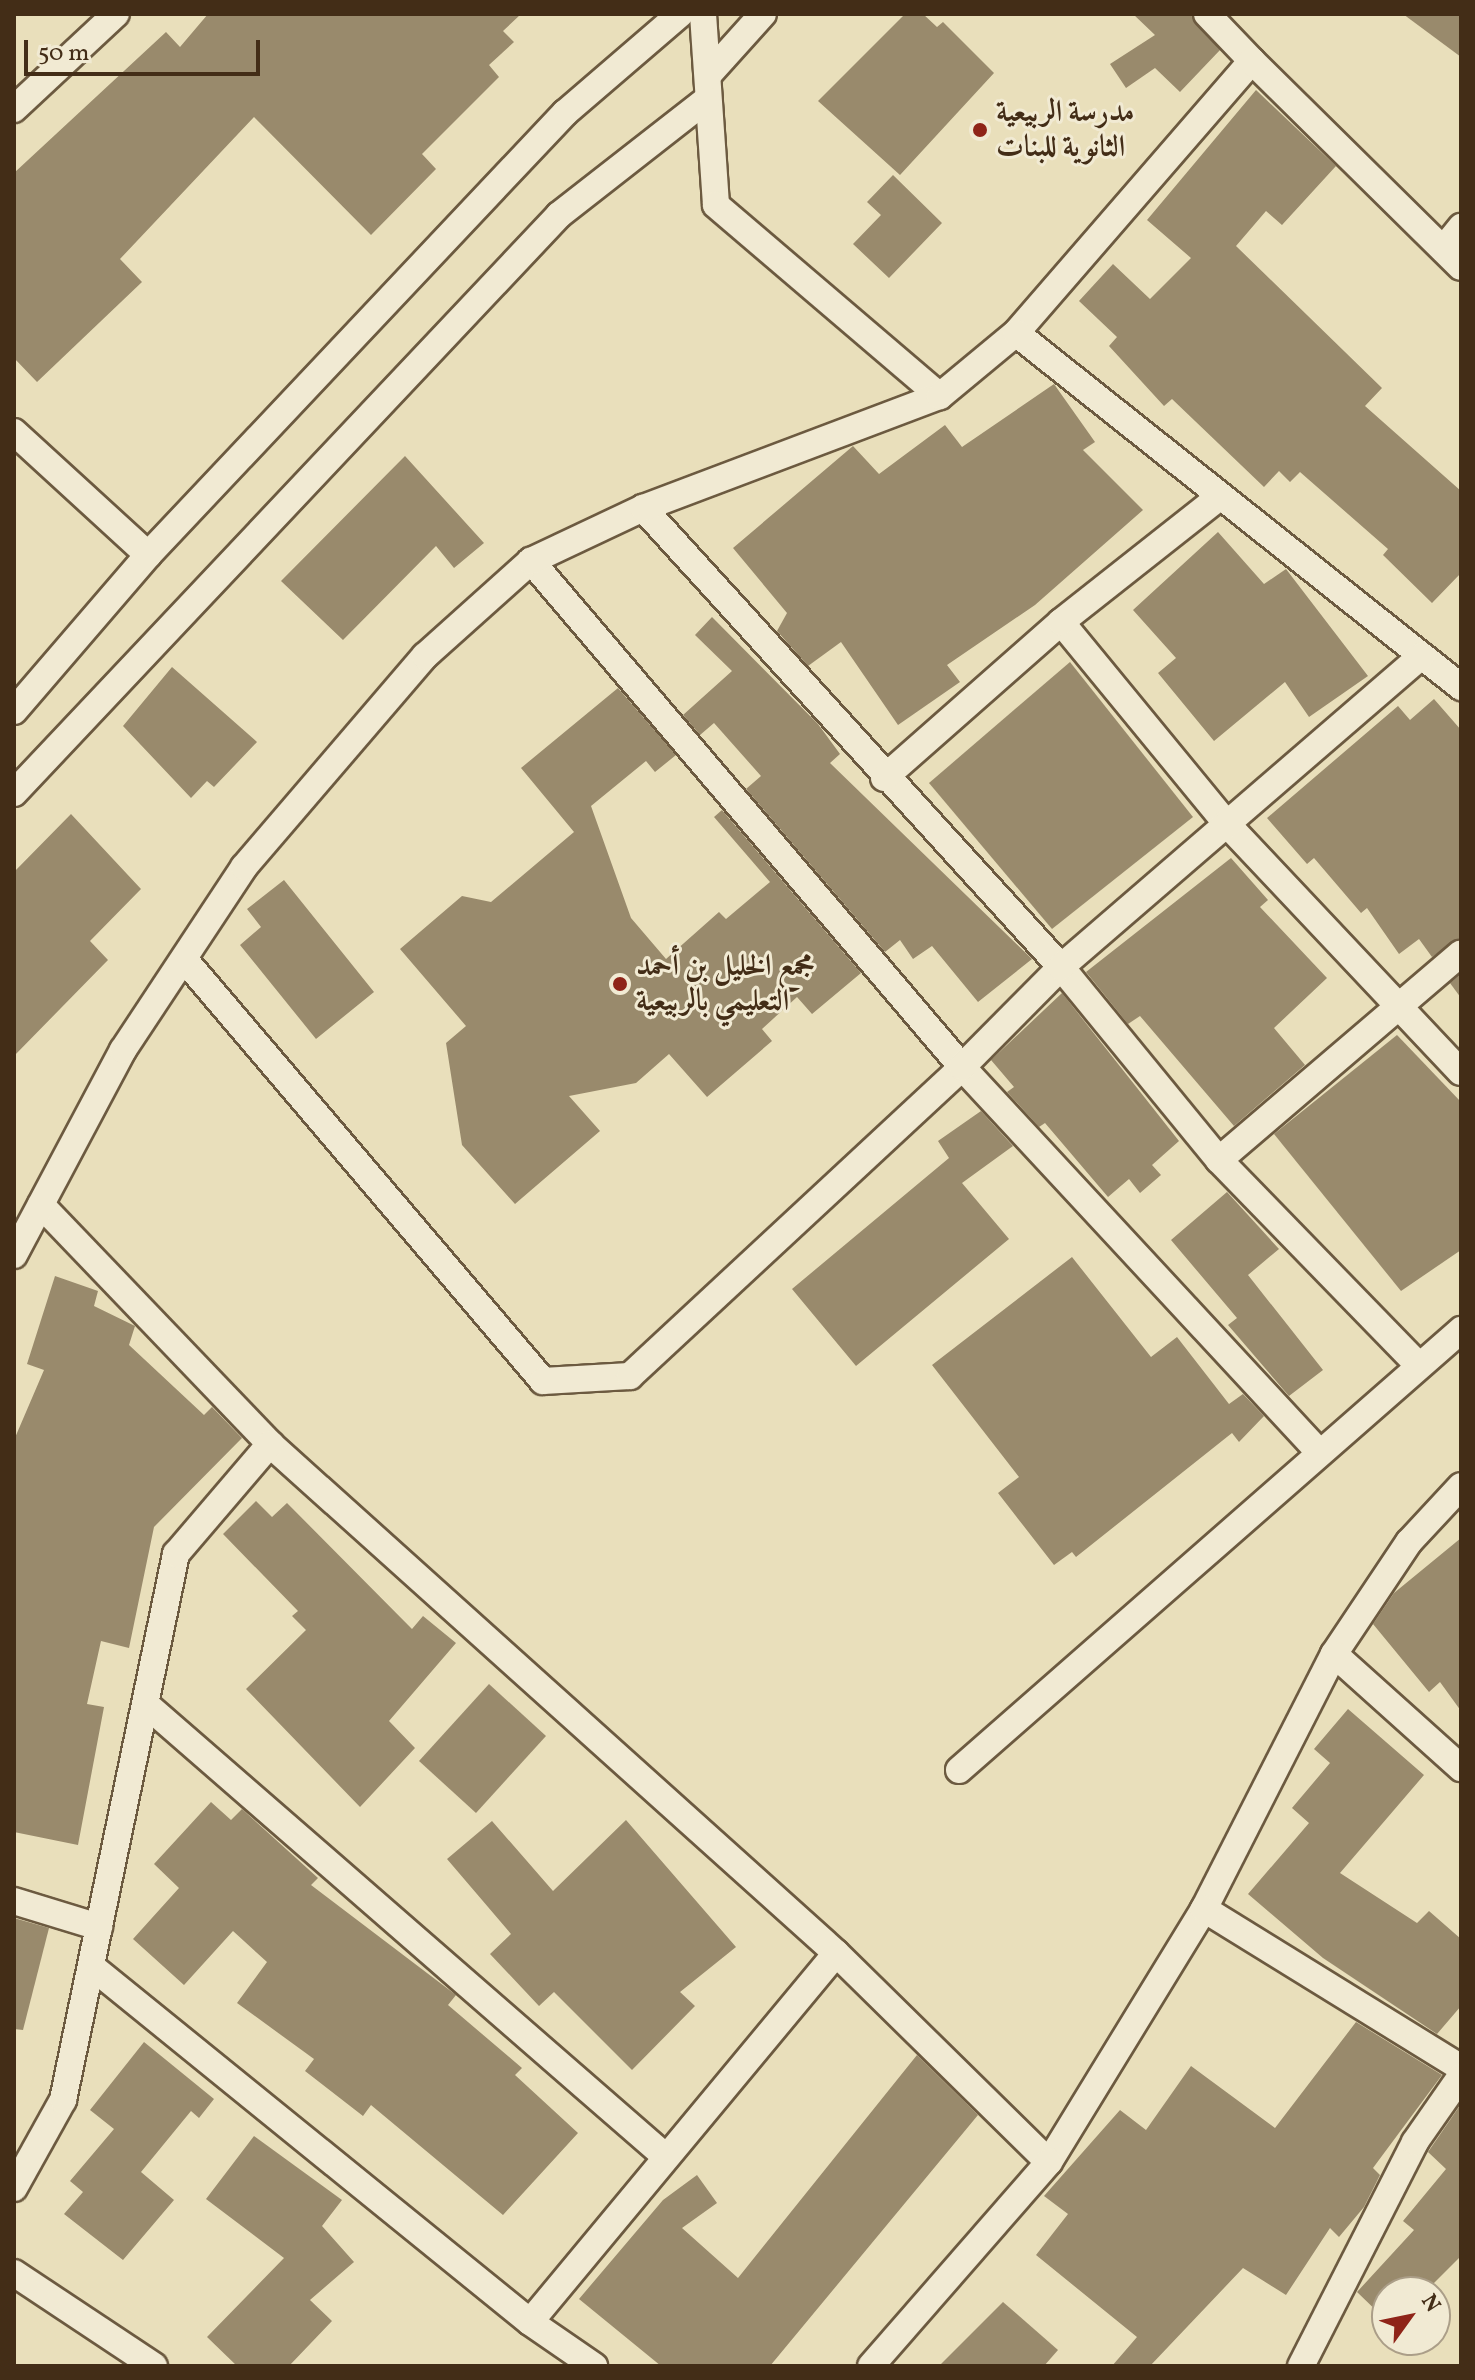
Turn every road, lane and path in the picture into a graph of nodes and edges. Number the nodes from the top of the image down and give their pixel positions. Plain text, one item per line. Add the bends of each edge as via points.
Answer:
1 (116, 14) edge
2 (680, 14) edge
3 (703, 14) edge
4 (763, 14) edge
5 (1207, 14) edge
6 (1252, 61) junction
7 (707, 87) junction
8 (14, 109) edge
9 (1456, 247) edge
10 (1016, 333) junction
11 (940, 396) junction
12 (14, 432) edge
13 (1218, 498) junction
14 (643, 508) junction
15 (148, 555) junction
16 (531, 561) junction
17 (1061, 622) junction
18 (1421, 656) junction
19 (1461, 687) edge
20 (14, 711) edge
21 (884, 778) junction
22 (14, 793) edge
23 (1226, 823) junction
24 (1461, 953) edge
25 (184, 959) junction
26 (1061, 967) junction
27 (1399, 1009) junction
28 (962, 1067) junction
29 (1461, 1072) edge
30 (1219, 1160) junction
31 (41, 1205) junction
32 (14, 1255) edge
33 (1461, 1330) edge
34 (1419, 1366) junction
35 (270, 1444) junction
36 (1319, 1452) junction
37 (1461, 1486) edge
38 (1334, 1654) junction
39 (149, 1707) junction
40 (1461, 1768) edge
41 (959, 1770) dead end
42 (14, 1901) edge
43 (1204, 1909) junction
44 (99, 1927) junction
45 (836, 1953) junction
46 (91, 1966) junction
47 (1461, 2068) edge
48 (1461, 2076) edge
49 (666, 2157) junction
50 (1049, 2162) junction
51 (14, 2188) edge
52 (14, 2273) edge
53 (530, 2322) junction
54 (154, 2366) edge
55 (594, 2366) edge
56 (871, 2366) edge
57 (1301, 2366) edge

1 - 8 street
2 - 15 street via 565,113
3 - 7 street
4 - 7 street
5 - 6 street
6 - 9 street
6 - 10 street
7 - 11 street via 716,205
7 - 22 street via 559,215
10 - 11 street
10 - 13 street
11 - 14 street
12 - 15 street
13 - 17 street
13 - 18 street
14 - 16 street
14 - 21 street
15 - 20 street
16 - 25 street via 425,656 244,867
16 - 28 street
17 - 21 street
17 - 23 street
18 - 19 street
18 - 23 street
21 - 26 street
23 - 26 street
23 - 27 street
24 - 27 street
25 - 28 street via 543,1381 630,1376
25 - 31 street via 123,1050
26 - 28 street
26 - 30 street
27 - 29 street
27 - 30 street
28 - 36 street
30 - 34 street
31 - 32 street
31 - 35 street
33 - 34 street
34 - 36 street
35 - 39 street via 176,1554
35 - 45 street
36 - 41 street
37 - 38 street via 1409,1542
38 - 40 street
38 - 43 street
39 - 44 street
39 - 49 street
42 - 44 street
43 - 47 street
43 - 50 street
44 - 46 street
45 - 49 street
45 - 50 street
46 - 51 street via 63,2100
46 - 53 street
48 - 57 street via 1408,2156
49 - 53 street
50 - 56 street
52 - 54 street
53 - 55 street

